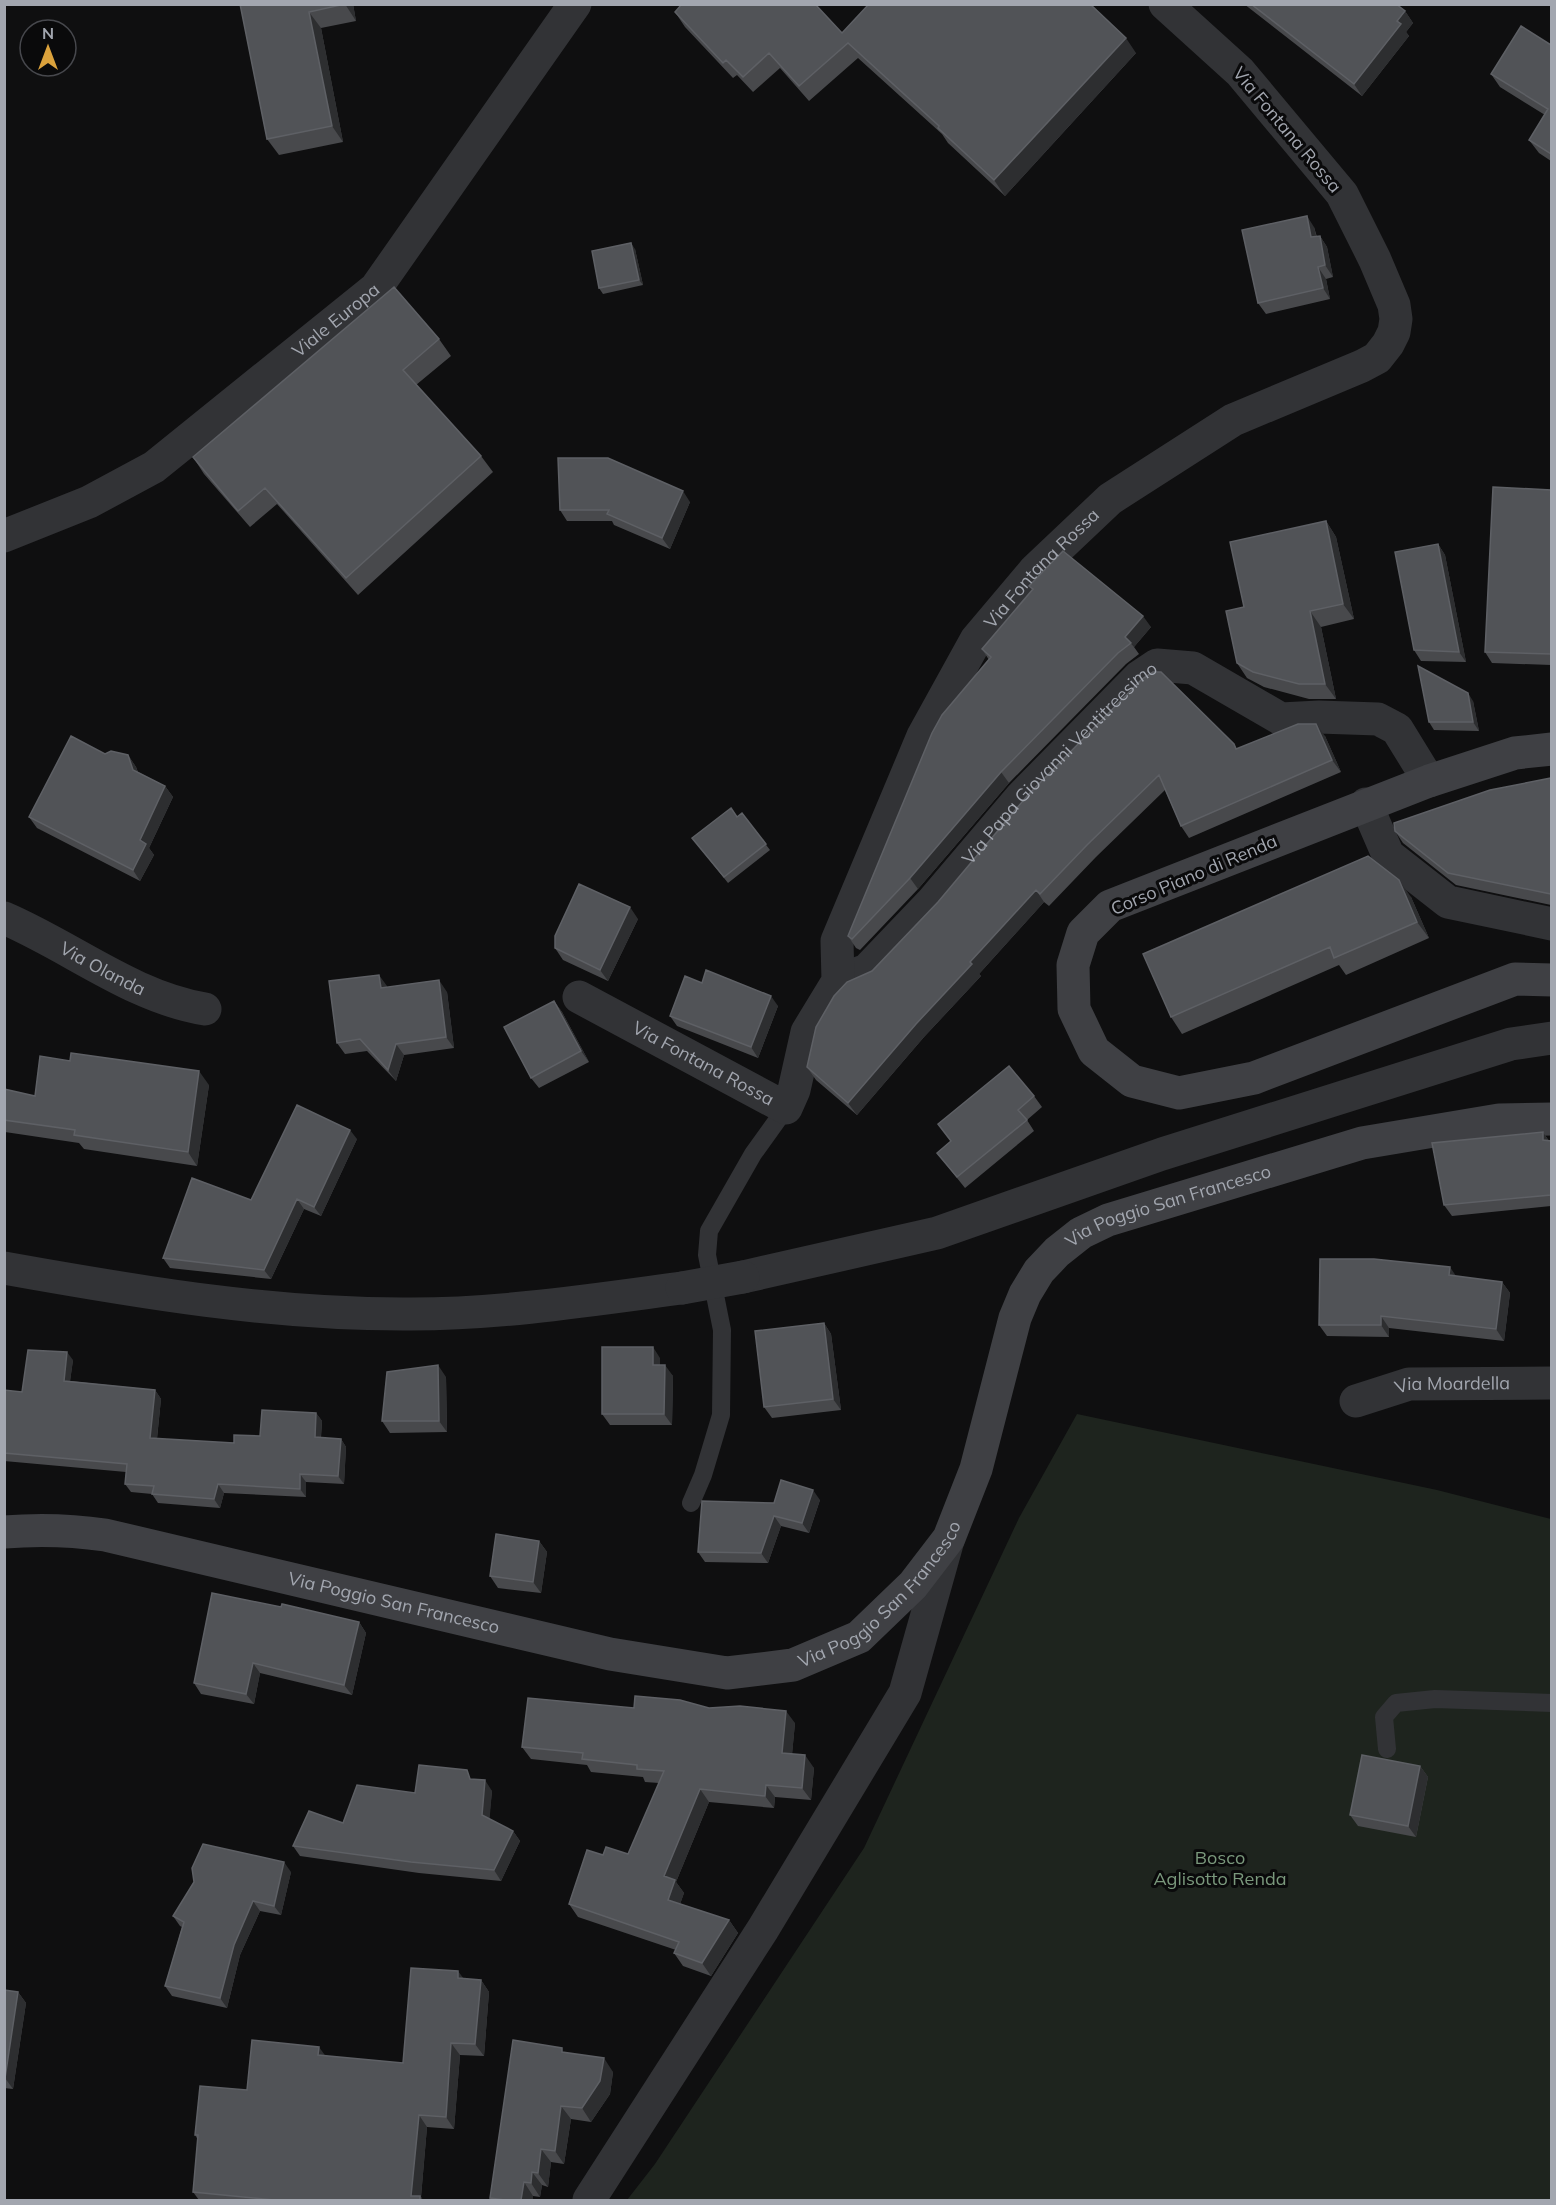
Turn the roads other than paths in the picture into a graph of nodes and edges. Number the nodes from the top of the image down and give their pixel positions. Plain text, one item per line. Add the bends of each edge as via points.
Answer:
1 (576, 4) edge
2 (1165, 4) edge
3 (4, 536) edge
4 (1551, 749) edge
5 (1429, 781) junction
6 (1366, 804) junction
7 (4, 918) edge
8 (1551, 924) edge
9 (1551, 980) edge
10 (838, 981) junction
11 (579, 997) dead end
12 (205, 1010) dead end
13 (1551, 1038) edge
14 (786, 1108) junction
15 (1551, 1119) edge
16 (4, 1268) edge
17 (1551, 1383) edge
18 (1356, 1401) dead end
19 (691, 1503) dead end
20 (4, 1532) edge
21 (949, 1538) junction
22 (1551, 1703) edge
23 (1387, 1749) dead end
24 (589, 2200) edge

1 - 3 street, Viale Europa via 376,288 154,467 89,502
2 - 10 street, Via Fontana Rossa via 1240,72 1342,194 1394,305 1394,332 1377,358 1233,420 1110,499 1028,579 976,640 923,736 837,941
4 - 5 street, Corso Piano di Renda via 1515,753
5 - 6 street, Corso Piano di Renda
5 - 10 street, Via Papa Giovanni Ventitreesimo via 1397,729 1377,719 1281,719 1192,668 1157,664 1139,677 1022,796 932,902 867,970
6 - 8 street via 1388,855 1448,902
6 - 9 street, Corso Piano di Renda via 1110,906 1083,933 1073,965 1074,1010 1094,1051 1132,1081 1179,1093 1254,1078 1515,979
7 - 12 street, Via Olanda via 123,980 180,1005
10 - 14 street, Via Fontana Rossa via 807,1032
11 - 14 street, Via Fontana Rossa
13 - 16 street, bridge via 1511,1044 1162,1154 937,1233 682,1288 519,1309 411,1314 299,1310 131,1290
14 - 19 lane via 753,1154 708,1231 707,1255 722,1330 721,1415
15 - 21 street, Via Poggio San Francesco via 1499,1120 1362,1143 1108,1220 1081,1233 1039,1271 1025,1294 1015,1318 976,1469
17 - 18 street, Via Moardella via 1409,1384
20 - 21 street, Via Poggio San Francesco via 68,1530 105,1535 610,1654 727,1673 793,1665 859,1636 913,1585
21 - 24 street via 905,1693 763,1929
22 - 23 lane via 1435,1699 1396,1703 1384,1717

